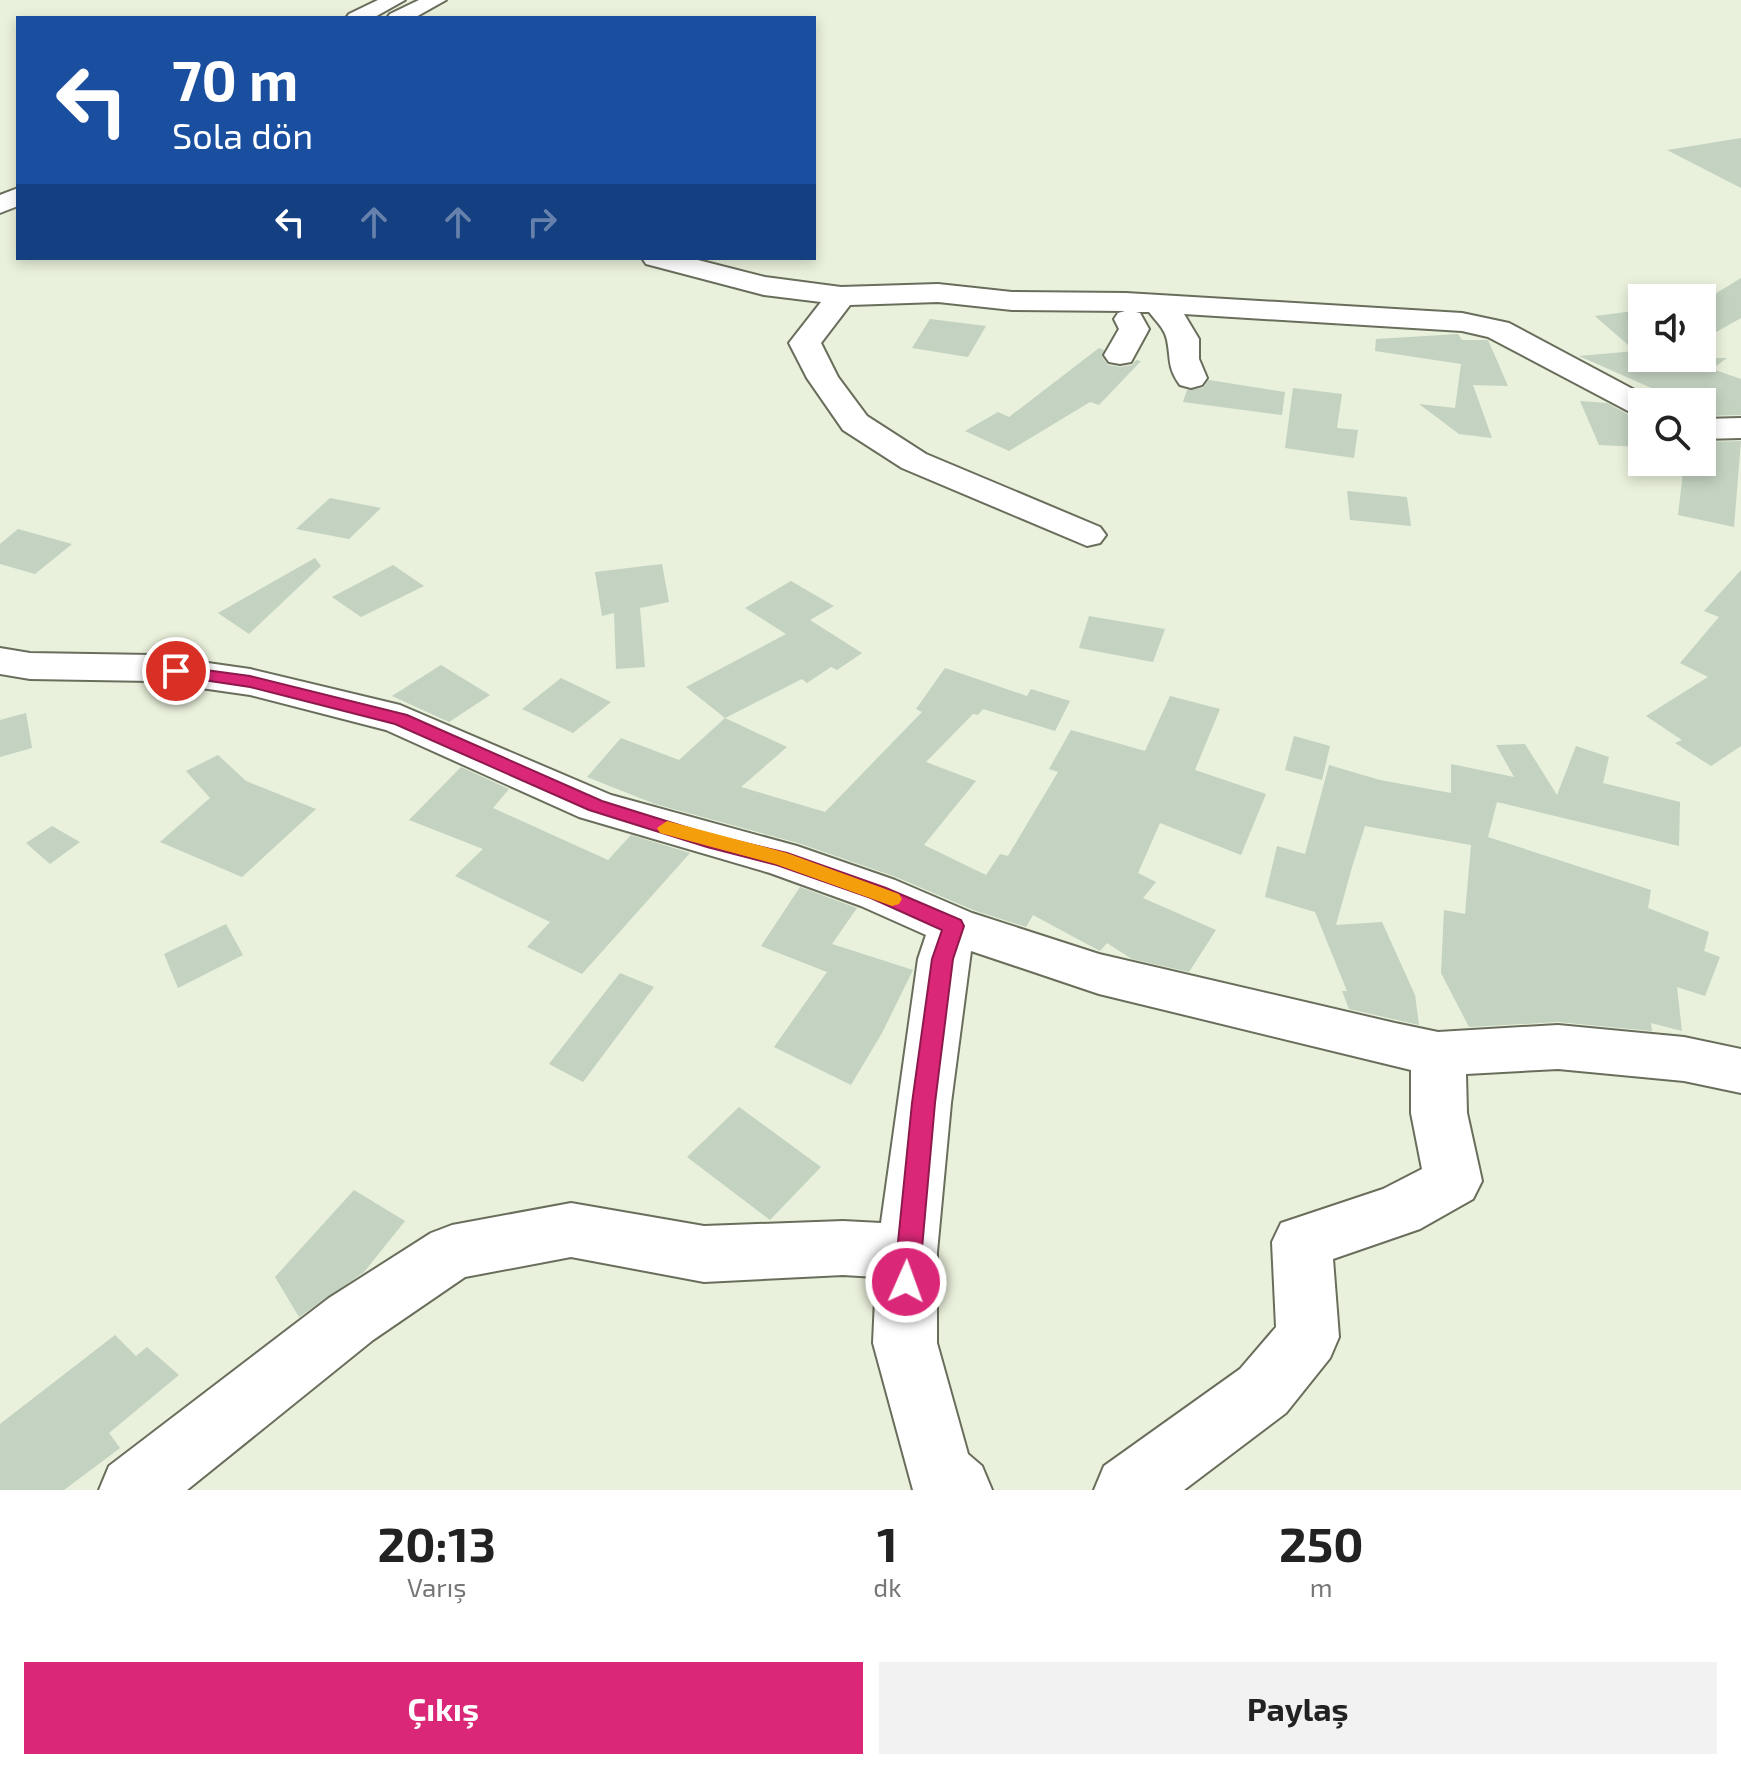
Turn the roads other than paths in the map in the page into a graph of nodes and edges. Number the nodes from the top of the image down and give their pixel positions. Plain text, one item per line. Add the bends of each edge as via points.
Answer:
1 (395, 0) edge
2 (436, 0) edge
3 (360, 16) edge
4 (401, 16) edge
5 (664, 260) edge
6 (841, 296) junction
7 (1166, 307) junction
8 (1129, 319) junction
9 (970, 322) dead end
10 (1120, 355) dead end
11 (1191, 378) dead end
12 (1628, 398) edge
13 (1741, 428) edge
14 (1716, 431) edge
15 (1087, 535) dead end
16 (0, 661) edge
17 (954, 926) junction
18 (1438, 1054) junction
19 (1741, 1071) edge
20 (907, 1252) junction
21 (133, 1490) edge
22 (958, 1490) edge
23 (1128, 1490) edge

1 - 3 street
2 - 4 street
5 - 6 street via 764,286
6 - 7 street via 938,293
6 - 15 street via 805,343 855,423 914,461
7 - 8 street
7 - 11 street via 1183,339 1183,359
7 - 12 street via 1462,322 1520,340
8 - 9 street via 1091,324 998,310 975,312
8 - 10 street via 1134,329
13 - 14 street
16 - 17 street via 152,668 250,682 400,719 595,806 780,858
17 - 18 street via 1099,974
17 - 20 street via 943,959
18 - 19 street via 1558,1047 1684,1059
18 - 23 street via 1439,1113 1453,1181 1399,1210 1302,1242 1308,1337 1263,1391
20 - 21 street via 843,1248 704,1254 571,1230 452,1252 351,1319
20 - 22 street via 905,1343 940,1474

